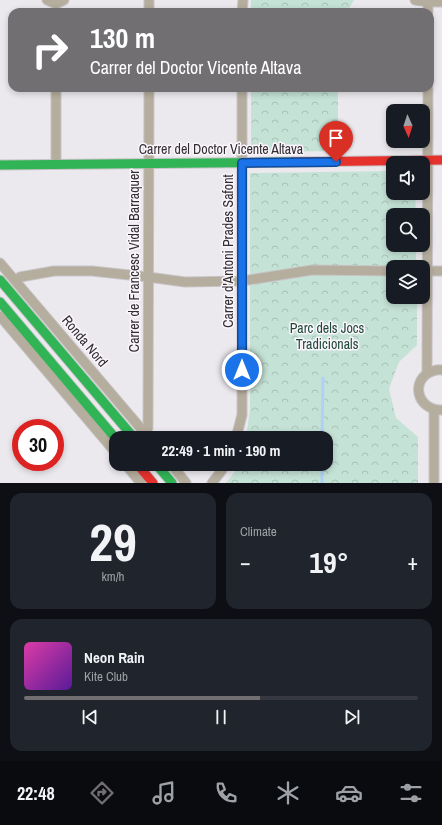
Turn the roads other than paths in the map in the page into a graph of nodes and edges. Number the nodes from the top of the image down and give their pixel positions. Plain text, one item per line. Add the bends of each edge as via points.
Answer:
1 (415, 0) edge
2 (428, 1) edge
3 (442, 2) edge
4 (56, 92) edge
5 (149, 92) edge
6 (242, 92) edge
7 (428, 92) edge
8 (428, 156) edge
9 (442, 160) edge
10 (386, 161) edge
11 (430, 161) edge
12 (242, 163) junction
13 (56, 164) junction
14 (148, 164) junction
15 (0, 165) edge
16 (427, 200) edge
17 (425, 260) edge
18 (0, 263) edge
19 (386, 271) edge
20 (430, 271) edge
21 (442, 271) edge
22 (20, 277) dead end
23 (148, 277) junction
24 (0, 280) edge
25 (242, 281) junction
26 (0, 302) edge
27 (426, 304) edge
28 (0, 316) edge
29 (442, 370) edge
30 (427, 373) junction
31 (438, 410) edge
32 (109, 431) edge
33 (128, 431) edge
34 (143, 431) edge
35 (147, 431) edge
36 (238, 431) edge
37 (109, 445) edge
38 (131, 471) edge
39 (143, 471) edge
40 (162, 471) edge
41 (176, 471) edge
42 (221, 471) edge
43 (141, 483) edge
44 (153, 483) edge
45 (172, 483) edge
46 (186, 483) edge
47 (212, 483) edge
48 (434, 483) edge

1 - 2 street
2 - 3 street
4 - 13 street
5 - 14 street, Carrer de Francesc Vidal Barraquer
6 - 12 street, Carrer d'Antoni Prades Safont
7 - 8 street
9 - 11 street, Carrer del Doctor Vicente Altava
10 - 12 street, Carrer del Doctor Vicente Altava
12 - 14 street, Carrer del Doctor Vicente Altava
12 - 25 street, Carrer d'Antoni Prades Safont
13 - 14 street, Carrer del Doctor Vicente Altava
13 - 15 street, Carrer del Doctor Vicente Altava
14 - 23 street, Carrer de Francesc Vidal Barraquer
16 - 17 street
18 - 34 street, Ronda Nord
19 - 25 street via 312,270
20 - 21 street
22 - 23 street via 54,271 77,271
23 - 25 street via 185,282
23 - 35 street, Carrer de Francesc Vidal Barraquer
24 - 33 street, Ronda Nord
25 - 36 street, Carrer d'Antoni Prades Safont via 242,415
26 - 32 street
27 - 30 street
28 - 37 street
29 - 30 street
30 - 31 street via 420,382 418,394 424,404
31 - 48 street
38 - 43 street
39 - 44 street
40 - 45 street
41 - 46 street
42 - 47 street

